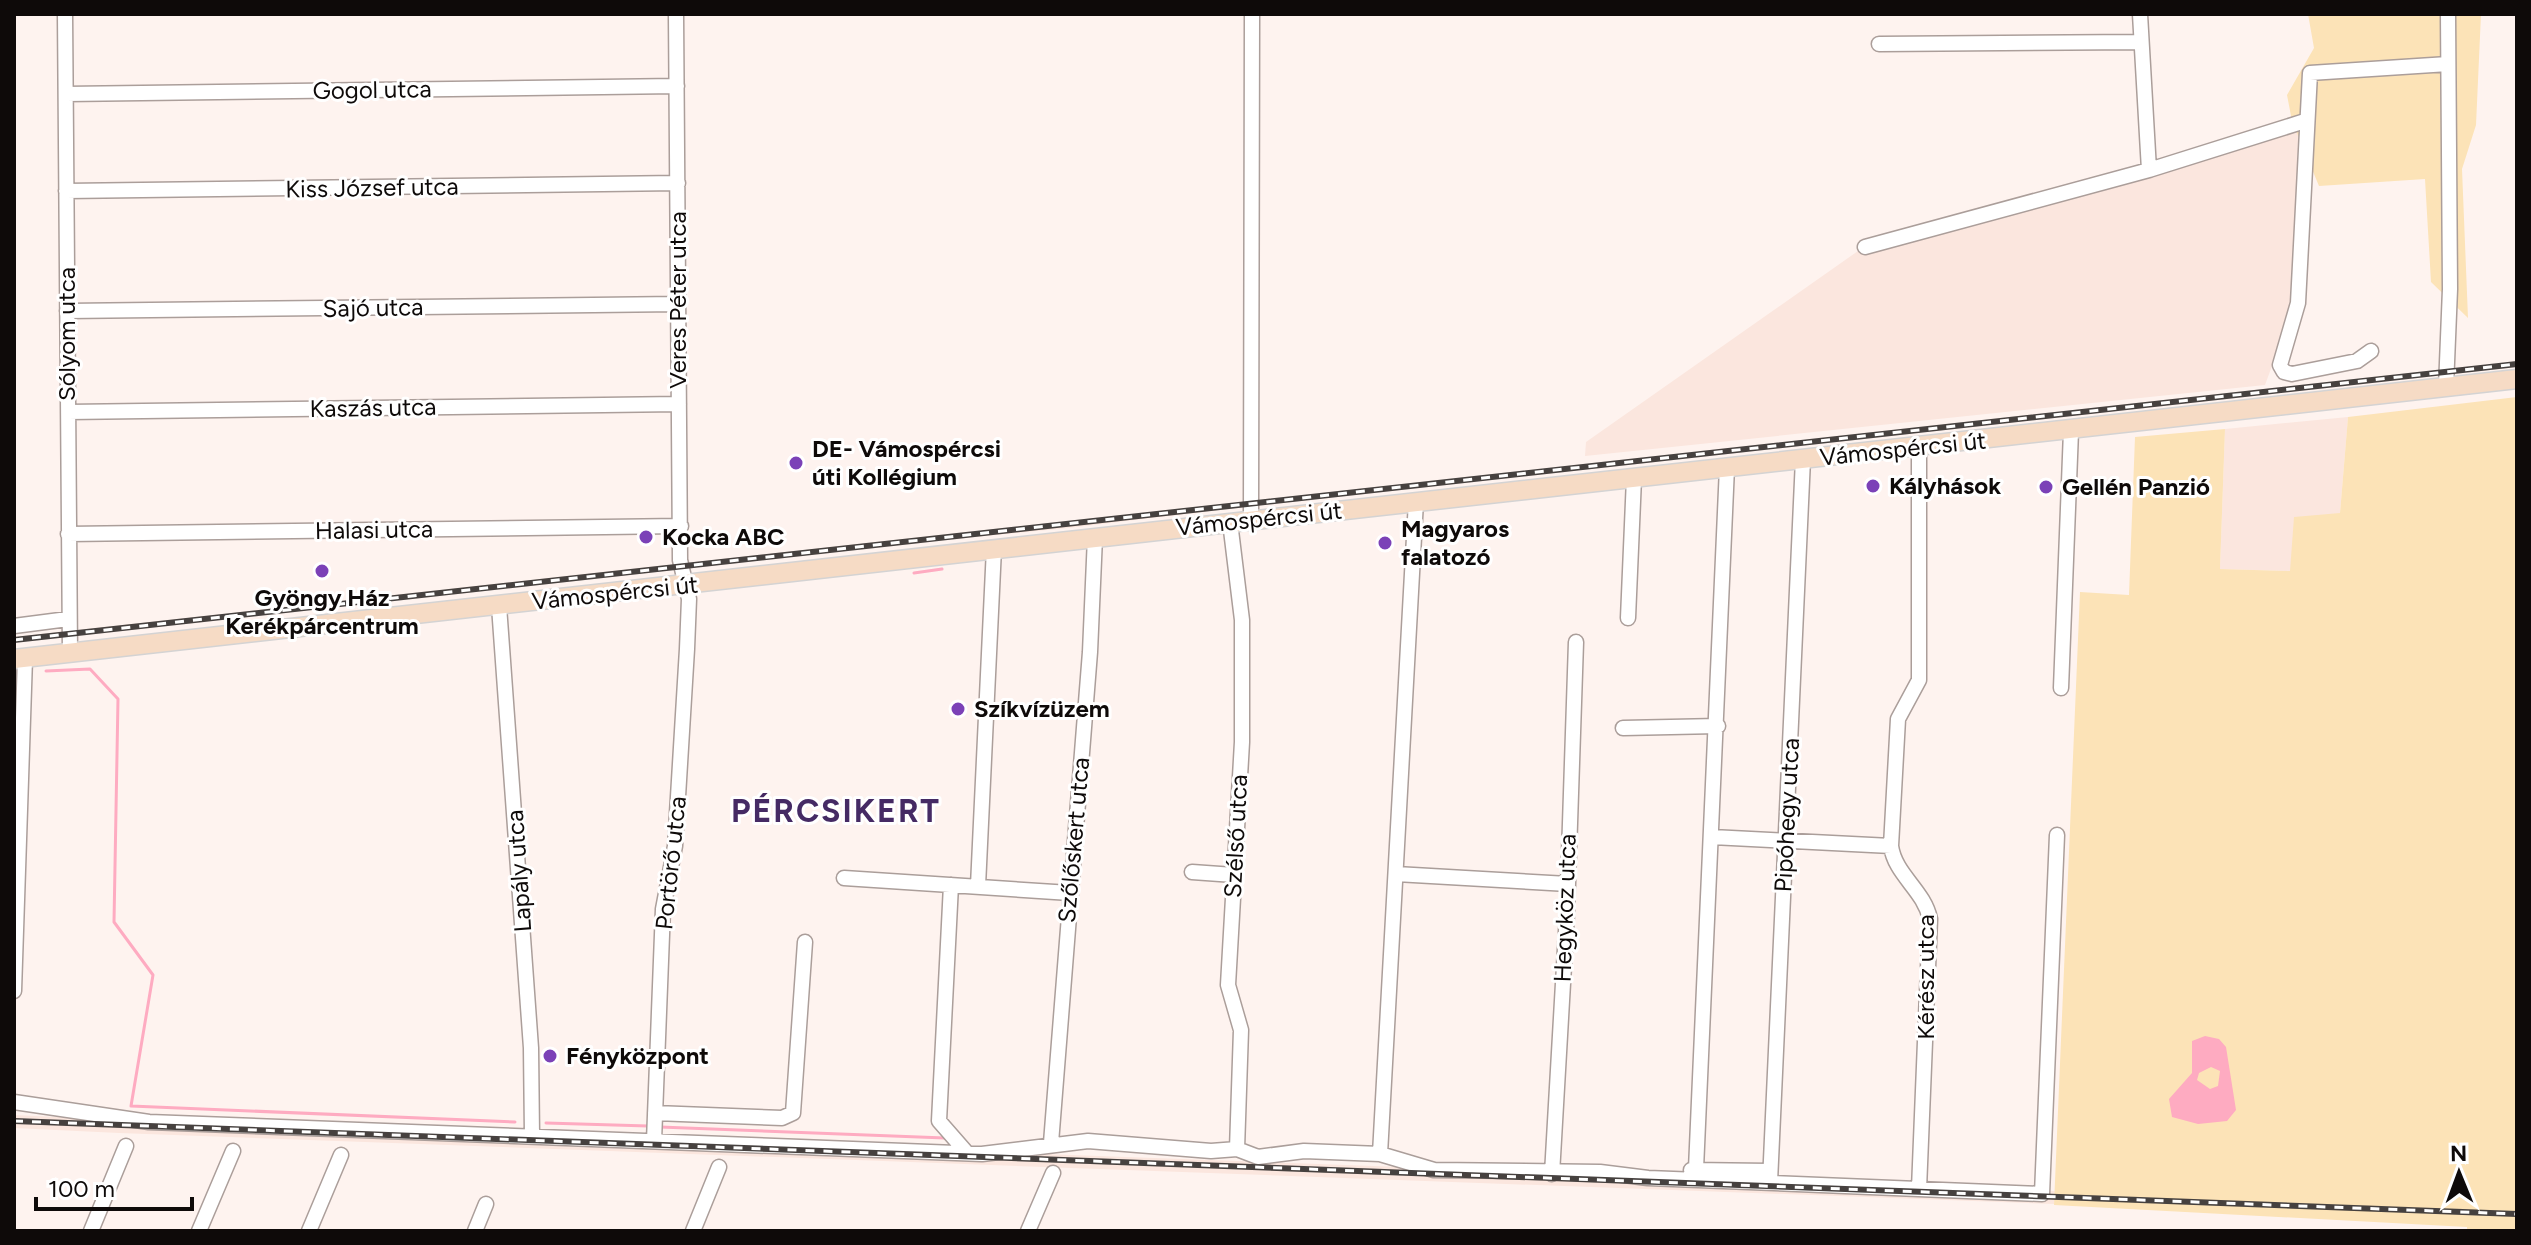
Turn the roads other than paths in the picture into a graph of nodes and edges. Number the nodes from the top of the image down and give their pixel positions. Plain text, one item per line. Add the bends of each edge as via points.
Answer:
1 (65, 14) edge
2 (676, 14) edge
3 (1252, 14) edge
4 (2140, 14) edge
5 (2448, 14) edge
6 (2140, 42) junction
7 (1879, 44) dead end
8 (2448, 64) junction
9 (677, 86) junction
10 (66, 94) junction
11 (2305, 121) junction
12 (2149, 170) junction
13 (678, 183) junction
14 (66, 191) junction
15 (1865, 247) dead end
16 (678, 304) junction
17 (67, 311) junction
18 (2371, 351) dead end
19 (2510, 380) edge
20 (2446, 387) junction
21 (679, 404) junction
22 (68, 412) junction
23 (2071, 431) junction
24 (1919, 447) junction
25 (1803, 459) junction
26 (1727, 467) junction
27 (1634, 478) junction
28 (1416, 501) junction
29 (1251, 520) junction
30 (1230, 522) junction
31 (681, 526) junction
32 (68, 534) junction
33 (1095, 537) junction
34 (994, 548) junction
35 (685, 585) junction
36 (499, 606) junction
37 (1628, 618) dead end
38 (68, 619) junction
39 (14, 626) edge
40 (1576, 642) dead end
41 (70, 653) junction
42 (20, 658) edge
43 (2061, 688) dead end
44 (1718, 726) junction
45 (1623, 728) dead end
46 (2057, 835) dead end
47 (1712, 837) junction
48 (1785, 839) junction
49 (1891, 846) junction
50 (1192, 872) dead end
51 (1396, 874) junction
52 (1234, 875) junction
53 (844, 878) dead end
54 (1568, 884) junction
55 (951, 885) junction
56 (978, 886) junction
57 (1070, 893) junction
58 (805, 942) dead end
59 (14, 991) edge
60 (14, 1102) edge
61 (655, 1113) junction
62 (532, 1136) junction
63 (654, 1141) junction
64 (1051, 1143) junction
65 (126, 1146) dead end
66 (1237, 1149) junction
67 (233, 1151) dead end
68 (967, 1153) junction
69 (1380, 1154) junction
70 (341, 1155) dead end
71 (719, 1167) dead end
72 (1696, 1169) junction
73 (1053, 1173) dead end
74 (1552, 1174) junction
75 (1770, 1176) junction
76 (1671, 1179) junction
77 (1919, 1189) junction
78 (486, 1204) dead end
79 (91, 1231) edge
80 (199, 1231) edge
81 (309, 1231) edge
82 (475, 1231) edge
83 (693, 1231) edge
84 (1028, 1231) edge

1 - 10 street, Sólyom utca
2 - 9 street, Veres Péter utca
3 - 29 street
4 - 6 street
5 - 8 street
6 - 7 street
6 - 12 street
8 - 11 street via 2310,73
8 - 20 street
9 - 10 street, Gogol utca
9 - 13 street, Veres Péter utca
10 - 14 street, Sólyom utca
11 - 12 street
11 - 18 street via 2298,303 2280,365 2292,374 2357,361
12 - 15 street
13 - 14 street, Kiss József utca
13 - 16 street, Veres Péter utca
14 - 17 street, Sólyom utca
16 - 17 street, Sajó utca
16 - 21 street, Veres Péter utca
17 - 22 street, Sólyom utca
19 - 20 main road, Vámospércsi út
20 - 23 main road, Vámospércsi út
21 - 22 street, Kaszás utca
21 - 31 street, Veres Péter utca
22 - 32 street, Sólyom utca
23 - 24 main road, Vámospércsi út
23 - 43 street
24 - 25 main road, Vámospércsi út
24 - 49 street via 1919,680 1898,719
25 - 26 main road, Vámospércsi út
25 - 48 street, Pipóhegy utca
26 - 27 main road, Vámospércsi út
26 - 44 street
27 - 28 main road, Vámospércsi út
27 - 37 street
28 - 29 main road, Vámospércsi út
28 - 51 street
29 - 30 main road, Vámospércsi út
30 - 33 main road, Vámospércsi út
30 - 52 street, Szélső utca via 1242,616
31 - 32 street, Halasi utca
31 - 35 street, Veres Péter utca
32 - 38 street, Sólyom utca
33 - 34 main road, Vámospércsi út
33 - 57 street, Szőlőskert utca
34 - 35 main road, Vámospércsi út
34 - 56 street
35 - 36 main road, Vámospércsi út
35 - 61 street, Portörő utca via 689,599 682,748 674,850 663,909
36 - 41 main road, Vámospércsi út
36 - 62 street, Lapály utca via 531,1048
38 - 39 street
38 - 41 street, Sólyom utca
40 - 54 street, Hegyköz utca
41 - 42 main road, Vámospércsi út
42 - 59 street
44 - 45 street
44 - 47 street
46 - 77 street via 2042,1194
47 - 48 street
47 - 72 street
48 - 49 street
48 - 75 street, Pipóhegy utca
49 - 77 street, Kérész utca via 1930,919
50 - 52 street
51 - 54 street
51 - 69 street
52 - 66 street, Szélső utca via 1228,987 1241,1030
53 - 55 street
54 - 74 street, Hegyköz utca
55 - 56 street
55 - 68 street via 939,1121
56 - 57 street
57 - 64 street, Szőlőskert utca
58 - 61 street via 793,1113 782,1118
60 - 62 street via 149,1122
61 - 63 street, Portörő utca
62 - 63 street
63 - 68 street
64 - 66 street
64 - 68 street
65 - 79 street
66 - 69 street via 1263,1158 1304,1151
67 - 80 street
69 - 74 street via 1434,1170
70 - 81 street
71 - 83 street
72 - 75 street
72 - 76 street
73 - 84 street
74 - 76 street via 1609,1172
75 - 76 street
75 - 77 street
78 - 82 street

